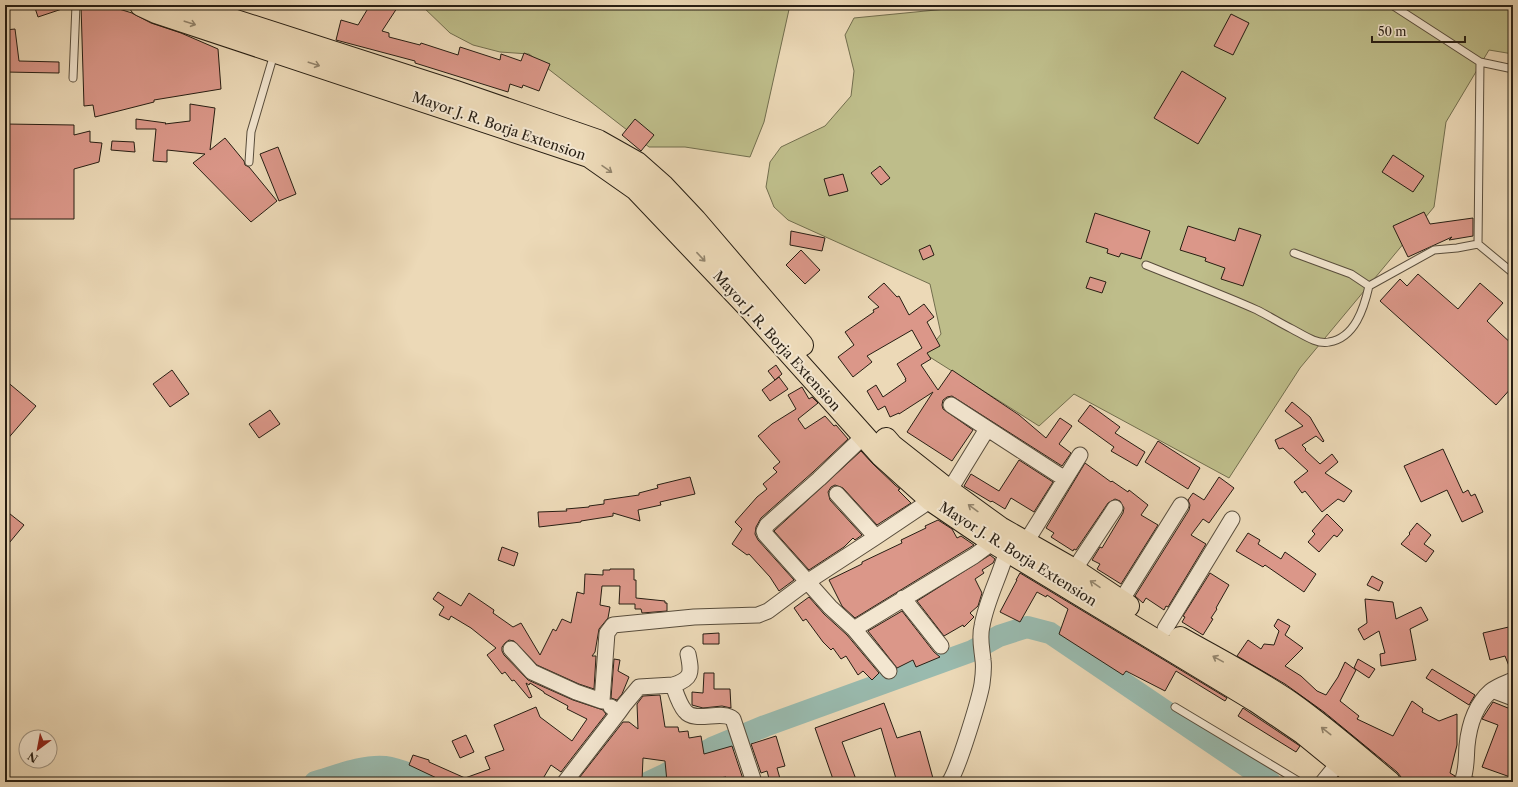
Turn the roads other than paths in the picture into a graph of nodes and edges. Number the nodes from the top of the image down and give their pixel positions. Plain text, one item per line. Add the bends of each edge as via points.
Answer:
1 (76, 5) edge
2 (186, 5) edge
3 (1392, 5) edge
4 (151, 7) edge
5 (275, 51) junction
6 (1480, 62) junction
7 (1513, 69) edge
8 (73, 78) dead end
9 (249, 162) dead end
10 (687, 227) junction
11 (1478, 244) junction
12 (1294, 253) dead end
13 (1146, 265) dead end
14 (1513, 273) edge
15 (1369, 286) junction
16 (951, 405) dead end
17 (987, 430) junction
18 (863, 437) junction
19 (886, 450) junction
20 (1080, 455) dead end
21 (1064, 479) junction
22 (837, 494) dead end
23 (940, 495) junction
24 (1182, 504) dead end
25 (1115, 508) dead end
26 (1232, 519) dead end
27 (876, 537) junction
28 (1007, 539) junction
29 (1074, 570) junction
30 (807, 582) junction
31 (903, 598) junction
32 (1121, 602) junction
33 (854, 629) junction
34 (1165, 629) junction
35 (941, 646) dead end
36 (511, 649) dead end
37 (1185, 649) junction
38 (688, 654) dead end
39 (888, 671) dead end
40 (1513, 680) edge
41 (673, 685) junction
42 (1492, 690) junction
43 (1513, 698) edge
44 (602, 700) junction
45 (1176, 707) dead end
46 (620, 712) junction
47 (1344, 755) junction
48 (1467, 781) edge
49 (565, 782) edge
50 (754, 782) edge
51 (951, 782) edge
52 (1300, 782) edge
53 (1323, 782) edge
54 (1364, 782) edge
55 (1389, 782) edge

1 - 8 lane
2 - 10 main road, Mayor J. R. Borja Extension via 456,92 598,141 637,163 663,186
3 - 6 lane
4 -> 5 main road, Mayor J. R. Borja Extension
5 - 9 lane via 251,132
5 -> 10 main road, Mayor J. R. Borja Extension via 589,156
6 - 7 lane
6 - 11 lane
10 -> 18 main road, Mayor J. R. Borja Extension via 752,311
10 - 19 main road, Mayor J. R. Borja Extension via 803,347
11 - 14 lane
11 - 15 lane via 1434,250
12 - 15 lane via 1351,274
13 - 15 lane via 1257,310 1315,340 1328,343 1342,337 1355,324 1364,306
16 - 17 street
17 - 21 street
17 - 23 street
18 - 19 main road, Mayor J. R. Borja Extension
18 - 30 street via 765,528 765,534
19 - 23 main road, Mayor J. R. Borja Extension
20 - 21 street
21 - 28 street
22 - 27 street
23 - 27 street
23 - 28 main road, Mayor J. R. Borja Extension
24 - 32 street
25 - 29 street
26 - 34 street
27 - 30 street
28 - 29 main road, Mayor J. R. Borja Extension
28 - 31 street
28 - 37 main road, Mayor J. R. Borja Extension
28 - 51 street via 984,614 981,635 984,661 982,685
32 -> 29 main road, Mayor J. R. Borja Extension
30 - 33 street
30 - 44 street via 758,615 694,617 613,625 607,633
31 - 33 street
31 - 35 street
32 - 34 main road, Mayor J. R. Borja Extension
33 - 39 street
34 - 37 main road, Mayor J. R. Borja Extension
36 - 44 street via 532,672 576,692
37 - 47 main road, Mayor J. R. Borja Extension via 1246,674 1291,704
38 - 41 street via 689,675 685,681
40 - 42 street
41 - 46 street via 640,687
41 - 50 street via 684,710 689,715 732,719
42 - 43 street
42 - 48 street via 1482,700 1468,733
44 - 46 street
45 - 52 lane
46 - 49 street
47 - 53 street
47 - 54 main road, Mayor J. R. Borja Extension
47 - 55 main road, Mayor J. R. Borja Extension

